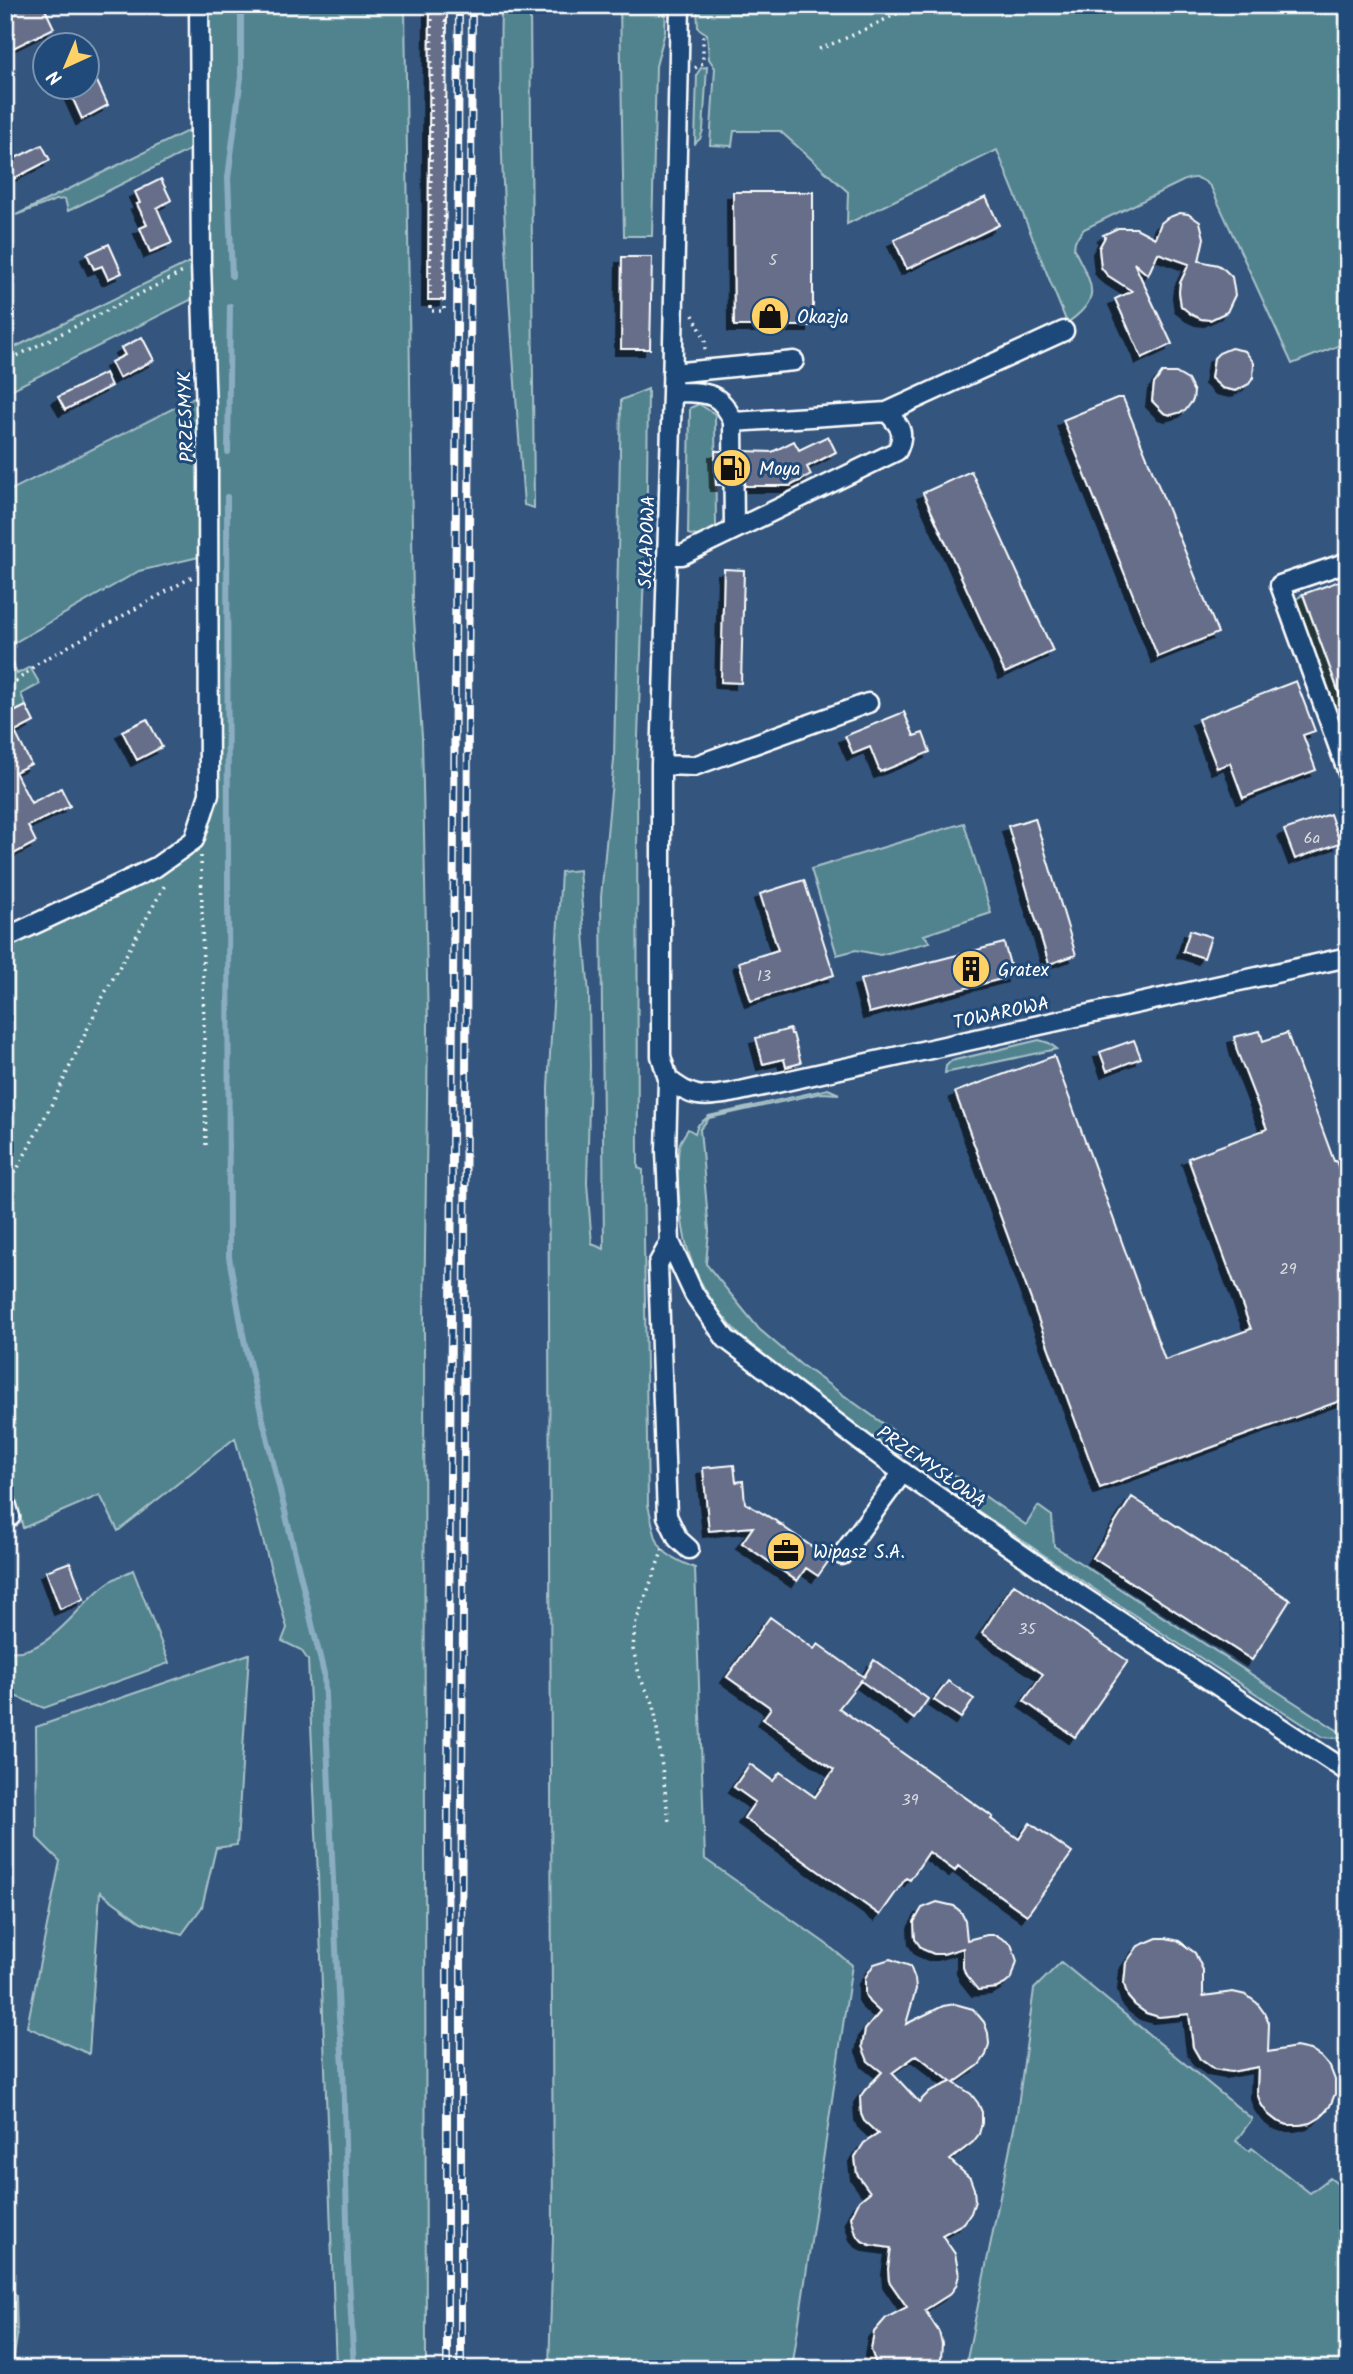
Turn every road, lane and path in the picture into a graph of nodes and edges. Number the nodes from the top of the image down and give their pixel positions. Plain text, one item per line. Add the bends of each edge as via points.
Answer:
1 (199, 5) edge
2 (432, 5) edge
3 (446, 5) edge
4 (680, 5) edge
5 (915, 5) edge
6 (819, 49) dead end
7 (201, 264) junction
8 (1064, 331) dead end
9 (793, 361) dead end
10 (5, 362) edge
11 (672, 373) junction
12 (672, 392) junction
13 (887, 412) junction
14 (733, 422) junction
15 (734, 528) junction
16 (667, 555) junction
17 (1348, 562) edge
18 (209, 567) junction
19 (5, 691) edge
20 (867, 703) dead end
21 (661, 765) junction
22 (1348, 773) edge
23 (200, 826) junction
24 (166, 884) dead end
25 (5, 938) edge
26 (1348, 957) edge
27 (668, 1079) junction
28 (206, 1149) dead end
29 (5, 1192) edge
30 (670, 1242) junction
31 (903, 1472) junction
32 (5, 1499) edge
33 (667, 1516) junction
34 (10, 1517) dead end
35 (689, 1549) dead end
36 (842, 1555) dead end
37 (1348, 1772) edge
38 (669, 1822) dead end

1 - 7 street, PRZESMYK
2 - 3 path via 430,311 444,311
4 - 11 street, SKŁADOWA
5 - 6 path
7 - 10 path
7 - 18 street, PRZESMYK
8 - 13 street
9 - 11 street
11 - 12 street, SKŁADOWA
12 - 14 street via 718,398 728,407
12 - 16 street, SKŁADOWA
13 - 14 street
13 - 15 street via 901,432 897,451
14 - 15 street
15 - 16 street via 682,555
16 - 21 street, SKŁADOWA
17 - 22 street via 1280,585
18 - 19 path via 37,664
18 - 23 street, PRZESMYK via 209,794
20 - 21 street via 694,766
21 - 27 street, SKŁADOWA via 661,1056
23 - 25 street via 194,840 156,867
23 - 28 path
24 - 29 path via 100,1002
26 - 27 street, TOWAROWA via 731,1093 706,1097 685,1093
27 - 30 street, PRZEMYSŁOWA
30 - 31 street, PRZEMYSŁOWA via 694,1294 726,1339
30 - 33 street via 658,1265
31 - 36 street
31 - 37 street, PRZEMYSŁOWA
32 - 34 street
33 - 35 street via 678,1539
33 - 38 path via 663,1553 635,1625 633,1649 640,1678 654,1705

